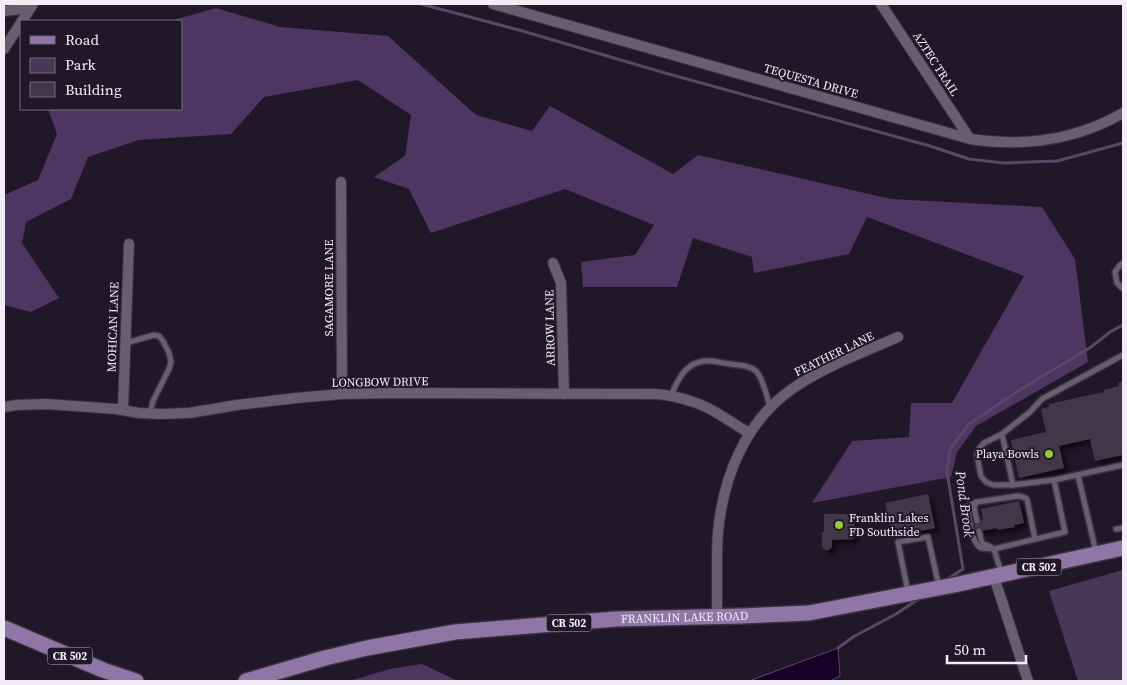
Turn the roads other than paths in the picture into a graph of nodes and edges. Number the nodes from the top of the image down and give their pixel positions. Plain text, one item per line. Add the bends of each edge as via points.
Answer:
1 (493, 4) edge
2 (881, 4) edge
3 (31, 6) edge
4 (4, 11) edge
5 (22, 20) edge
6 (20, 24) edge
7 (4, 49) edge
8 (1123, 113) edge
9 (970, 138) junction
10 (342, 182) dead end
11 (128, 244) dead end
12 (1123, 262) edge
13 (553, 263) dead end
14 (1123, 288) edge
15 (898, 336) dead end
16 (126, 343) junction
17 (1123, 355) edge
18 (342, 394) junction
19 (564, 394) junction
20 (671, 396) junction
21 (4, 407) edge
22 (770, 407) junction
23 (123, 410) junction
24 (150, 413) junction
25 (749, 433) junction
26 (1002, 434) junction
27 (1123, 464) edge
28 (1078, 475) junction
29 (1054, 480) junction
30 (1013, 485) junction
31 (977, 502) junction
32 (977, 521) dead end
33 (1123, 528) edge
34 (1116, 530) dead end
35 (979, 531) dead end
36 (1036, 540) junction
37 (1123, 548) edge
38 (994, 549) junction
39 (1096, 554) junction
40 (998, 576) junction
41 (943, 584) junction
42 (903, 596) junction
43 (717, 616) junction
44 (4, 628) edge
45 (136, 681) edge
46 (246, 681) edge
47 (1028, 681) edge

1 - 9 street, TEQUESTA DRIVE
2 - 9 street, AZTEC TRAIL
3 - 4 street
3 - 5 street
6 - 7 street
8 - 9 street, TEQUESTA DRIVE via 1094,128 1056,138 993,142
10 - 18 street, SAGAMORE LANE
11 - 16 street, MOHICAN LANE
12 - 14 lane via 1115,272 1117,283
13 - 19 street, ARROW LANE via 561,283
15 - 22 street, FEATHER LANE via 813,376
16 - 23 street, MOHICAN LANE
16 - 24 lane via 159,336 169,353 169,369
17 - 26 lane via 1042,399
18 - 19 street, LONGBOW DRIVE
18 - 24 street, LONGBOW DRIVE via 189,413
19 - 20 street, LONGBOW DRIVE
20 - 22 lane via 683,372 703,361 750,367 757,372 763,384
20 - 25 street, LONGBOW DRIVE via 710,409
21 - 23 street, LONGBOW DRIVE via 46,404
22 - 25 street, FEATHER LANE
23 - 24 street, LONGBOW DRIVE
25 - 43 street, FEATHER LANE via 735,458 720,510
26 - 30 lane
26 - 30 lane via 978,450 981,476 993,485
27 - 28 lane
28 - 29 lane
28 - 39 lane
29 - 30 lane
29 - 36 lane via 1065,532
31 - 32 lane via 974,508
31 - 36 lane via 1018,496 1027,499
31 - 38 lane via 968,506 974,542 982,548
33 - 34 lane
35 - 38 lane via 982,543
36 - 38 lane
37 - 39 main road, FRANKLIN LAKE ROAD / CR 502
38 - 40 lane
39 - 40 main road, FRANKLIN LAKE ROAD / CR 502
40 - 41 main road, FRANKLIN LAKE ROAD / CR 502
40 - 47 street
41 - 42 main road, FRANKLIN LAKE ROAD / CR 502
41 - 42 lane via 935,569 928,537 898,542 905,576
42 - 43 main road, FRANKLIN LAKE ROAD / CR 502 via 809,613
43 - 46 main road, FRANKLIN LAKE ROAD / CR 502 via 616,619 455,632 367,648
44 - 45 main road, CR 502

